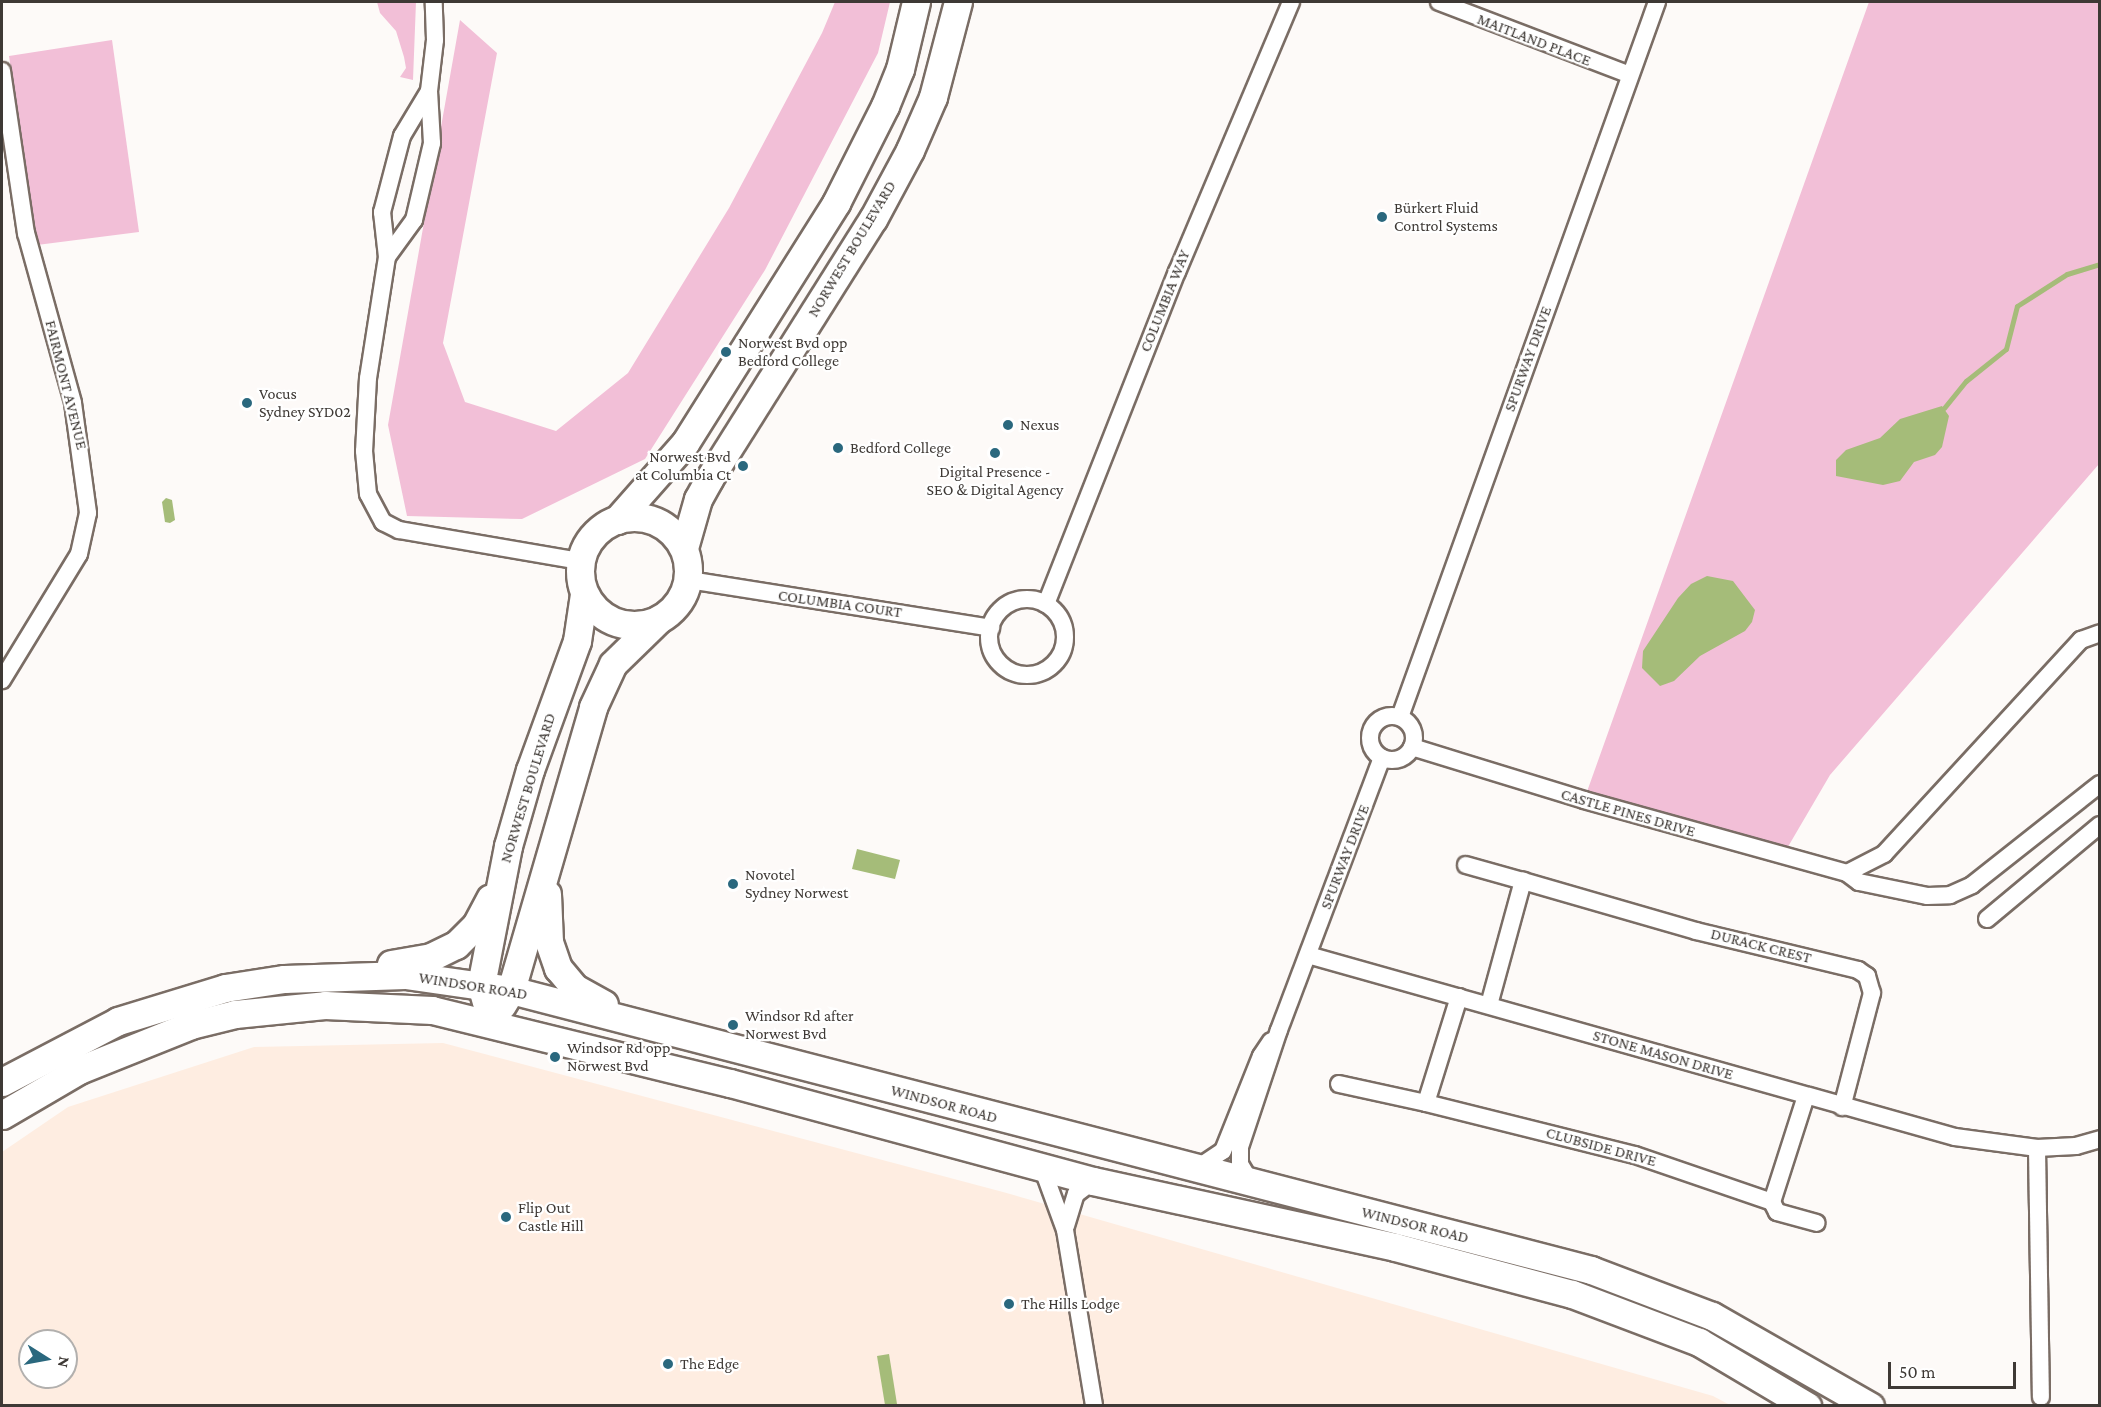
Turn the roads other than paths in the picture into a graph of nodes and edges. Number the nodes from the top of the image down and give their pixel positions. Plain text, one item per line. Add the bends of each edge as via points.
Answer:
1 (434, 2) edge
2 (916, 2) edge
3 (958, 2) edge
4 (1291, 2) edge
5 (1438, 2) edge
6 (1657, 2) edge
7 (2, 71) edge
8 (1630, 75) junction
9 (429, 91) junction
10 (7, 158) edge
11 (387, 257) junction
12 (617, 520) junction
13 (684, 548) junction
14 (581, 561) junction
15 (688, 580) junction
16 (584, 594) junction
17 (1046, 604) junction
18 (657, 621) junction
19 (991, 628) junction
20 (2100, 633) edge
21 (2, 680) edge
22 (1400, 717) junction
23 (1412, 747) junction
24 (1382, 758) junction
25 (2100, 784) edge
26 (2100, 825) edge
27 (508, 846) junction
28 (548, 856) junction
29 (1466, 865) dead end
30 (1846, 873) junction
31 (1523, 881) junction
32 (1986, 919) dead end
33 (1308, 955) junction
34 (324, 977) junction
35 (481, 985) junction
36 (511, 990) junction
37 (1459, 997) junction
38 (1489, 1005) junction
39 (492, 1023) junction
40 (650, 1025) junction
41 (1279, 1030) junction
42 (2, 1082) edge
43 (1339, 1084) dead end
44 (1806, 1096) junction
45 (1426, 1103) junction
46 (1842, 1107) junction
47 (2, 1115) edge
48 (2100, 1139) edge
49 (2037, 1148) junction
50 (1042, 1167) junction
51 (1195, 1170) junction
52 (1093, 1180) junction
53 (1252, 1184) junction
54 (1772, 1202) junction
55 (1817, 1223) dead end
56 (1065, 1230) junction
57 (2041, 1397) dead end
58 (1094, 1406) edge
59 (1807, 1406) edge
60 (1870, 1406) edge

1 - 9 street via 435,40
2 - 12 main road via 900,69 836,203 685,443
3 - 13 main road, NORWEST BOULEVARD via 933,97 910,150 873,219 709,479 698,499
4 - 17 street, COLUMBIA WAY via 1177,272
5 - 8 street, MAITLAND PLACE
6 - 8 street, SPURWAY DRIVE
7 - 10 street, FAIRMONT AVENUE
8 - 22 street, SPURWAY DRIVE
9 - 11 street via 402,136 382,212
9 - 11 street via 432,143 414,220
10 - 21 street, FAIRMONT AVENUE via 73,403 88,513 79,554
11 - 14 street via 375,319 367,399 364,474 374,510 383,522 421,536
12 - 13 main road via 635,516 660,522
12 - 14 main road via 592,538
13 - 15 main road
14 - 16 main road
15 - 18 main road via 672,611
15 - 19 street, COLUMBIA COURT
16 - 18 main road via 593,607 614,621 632,625
16 - 27 main road, NORWEST BOULEVARD via 577,641 530,770
17 - 19 street via 1033,599 1012,602 1001,610
17 - 19 street via 1061,620 1065,635 1059,657 1045,670 1023,674 1006,668 993,652
18 - 28 main road via 623,651 603,686 583,736
20 - 30 street via 2081,640 1884,854
22 - 23 street via 1414,733
22 - 24 street via 1378,720 1370,732 1372,747
23 - 24 street via 1402,757
23 - 30 street, CASTLE PINES DRIVE via 1584,801
24 - 33 street, SPURWAY DRIVE
25 - 30 street, CASTLE PINES DRIVE via 1972,885 1950,895 1911,894 1859,882
26 - 32 street
27 - 34 main road via 484,912 456,945 423,959
27 - 35 main road, NORWEST BOULEVARD
28 - 36 main road
28 - 40 main road via 547,925 558,968 584,994
29 - 31 street, DURACK CREST
31 - 38 street
31 - 46 street, DURACK CREST via 1696,931 1858,970 1867,976 1872,993
33 - 37 street, STONE MASON DRIVE
33 - 41 street
34 - 35 main road, WINDSOR ROAD via 405,975
34 - 42 main road, WINDSOR ROAD via 225,988 171,1003 72,1042
35 - 36 main road, WINDSOR ROAD
35 - 39 main road
36 - 39 main road
36 - 40 main road, WINDSOR ROAD
37 - 38 street, STONE MASON DRIVE
37 - 45 street
38 - 44 street, STONE MASON DRIVE
39 - 47 main road, WINDSOR ROAD via 432,1010 379,1006 325,1005 235,1014 131,1047 78,1070
39 - 50 main road, WINDSOR ROAD
40 - 51 main road, WINDSOR ROAD
41 - 51 street via 1261,1056 1223,1151
41 - 53 street via 1239,1155
43 - 45 street, CLUBSIDE DRIVE
44 - 46 street, STONE MASON DRIVE
44 - 54 street
45 - 54 street, CLUBSIDE DRIVE via 1635,1155
46 - 49 street, STONE MASON DRIVE via 1955,1137
48 - 49 street, STONE MASON DRIVE via 2076,1146
49 - 57 street
50 - 52 main road, WINDSOR ROAD
50 - 56 street
51 - 53 main road, WINDSOR ROAD
52 - 56 street via 1076,1194
52 - 59 main road, WINDSOR ROAD via 1384,1244 1581,1297 1699,1342
53 - 60 main road, WINDSOR ROAD via 1591,1270 1649,1290 1712,1316
54 - 55 street, CLUBSIDE DRIVE via 1777,1212
56 - 58 street

